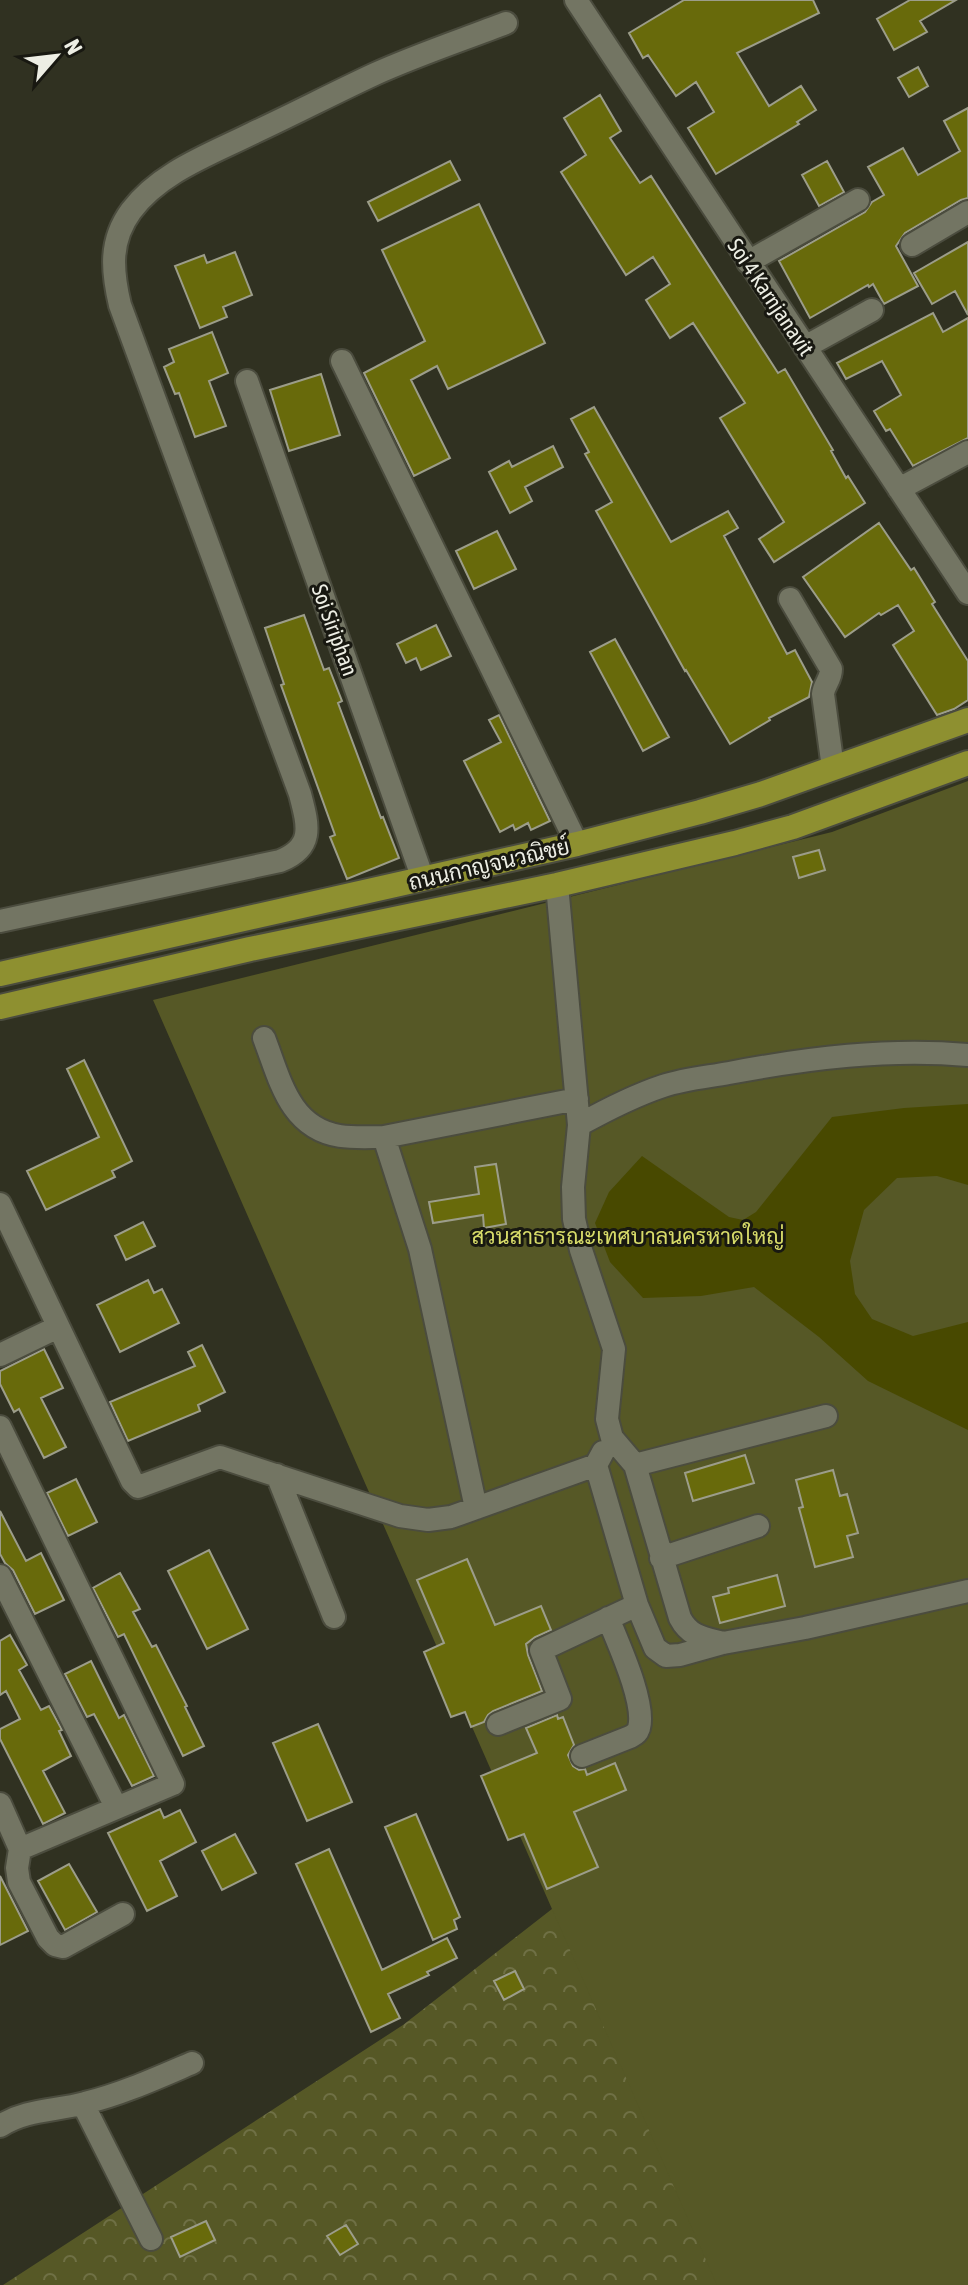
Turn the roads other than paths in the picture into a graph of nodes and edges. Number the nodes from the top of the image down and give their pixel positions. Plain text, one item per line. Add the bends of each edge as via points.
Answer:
1 (576, 0) edge
2 (506, 23) dead end
3 (858, 200) dead end
4 (968, 212) edge
5 (912, 245) dead end
6 (748, 262) junction
7 (872, 310) dead end
8 (805, 347) junction
9 (342, 361) dead end
10 (247, 381) dead end
11 (968, 452) edge
12 (899, 489) junction
13 (968, 593) edge
14 (790, 599) dead end
15 (968, 720) edge
16 (968, 763) edge
17 (833, 768) junction
18 (577, 844) junction
19 (423, 879) junction
20 (557, 885) junction
21 (0, 921) edge
22 (0, 974) edge
23 (0, 1007) edge
24 (264, 1038) dead end
25 (968, 1055) edge
26 (577, 1099) junction
27 (579, 1125) junction
28 (384, 1137) junction
29 (0, 1204) edge
30 (58, 1327) junction
31 (0, 1355) edge
32 (826, 1416) dead end
33 (0, 1427) edge
34 (612, 1438) junction
35 (596, 1465) junction
36 (635, 1465) junction
37 (277, 1475) junction
38 (476, 1508) junction
39 (758, 1526) dead end
40 (661, 1558) junction
41 (0, 1576) edge
42 (968, 1591) edge
43 (637, 1605) junction
44 (334, 1617) dead end
45 (608, 1618) junction
46 (723, 1643) junction
47 (498, 1724) dead end
48 (582, 1756) dead end
49 (0, 1804) edge
50 (116, 1807) junction
51 (20, 1849) junction
52 (123, 1914) dead end
53 (192, 2063) dead end
54 (83, 2104) junction
55 (0, 2126) edge
56 (151, 2239) dead end

1 - 6 street, Soi 4 Karnjanavit
2 - 21 street via 377,73 190,164 151,189 129,214 113,259 120,305 308,827 300,849 280,861
3 - 6 street
4 - 5 street
6 - 8 street, Soi 4 Karnjanavit
7 - 8 street
8 - 12 street, Soi 4 Karnjanavit
9 - 18 street
10 - 19 street, Soi Siriphan
11 - 12 street
12 - 13 street, Soi 4 Karnjanavit
14 - 17 street via 831,669 823,694
15 - 17 main road, ถนนกาญจนวณิชย์
16 - 20 main road, ถนนกาญจนวณิชย์ via 793,827
17 - 18 main road, ถนนกาญจนวณิชย์
18 - 19 main road, ถนนกาญจนวณิชย์
19 - 22 main road, ถนนกาญจนวณิชย์
20 - 23 main road, ถนนกาญจนวณิชย์
20 - 26 street
24 - 28 street via 289,1101 304,1121 337,1136
25 - 27 street via 921,1051 837,1056 755,1068 666,1085
26 - 27 street
26 - 28 street
27 - 34 street via 574,1219 614,1349 607,1419
28 - 38 street via 420,1249
29 - 30 street
30 - 31 street
30 - 37 street via 136,1486 220,1457
32 - 36 street
33 - 50 street via 173,1784
34 - 35 street
34 - 36 street
35 - 38 street
35 - 43 street
36 - 40 street
37 - 38 street via 415,1519 440,1519
37 - 44 street
39 - 40 street
40 - 46 street via 686,1628 695,1636
41 - 50 street
42 - 46 street
43 - 45 street
43 - 46 street via 655,1648 666,1656
45 - 47 street via 541,1650 560,1699
45 - 48 street via 634,1687 639,1727 630,1737
49 - 51 street
50 - 51 street
51 - 52 street via 19,1882 55,1945 63,1947
53 - 54 street
54 - 55 street via 23,2115
54 - 56 street

